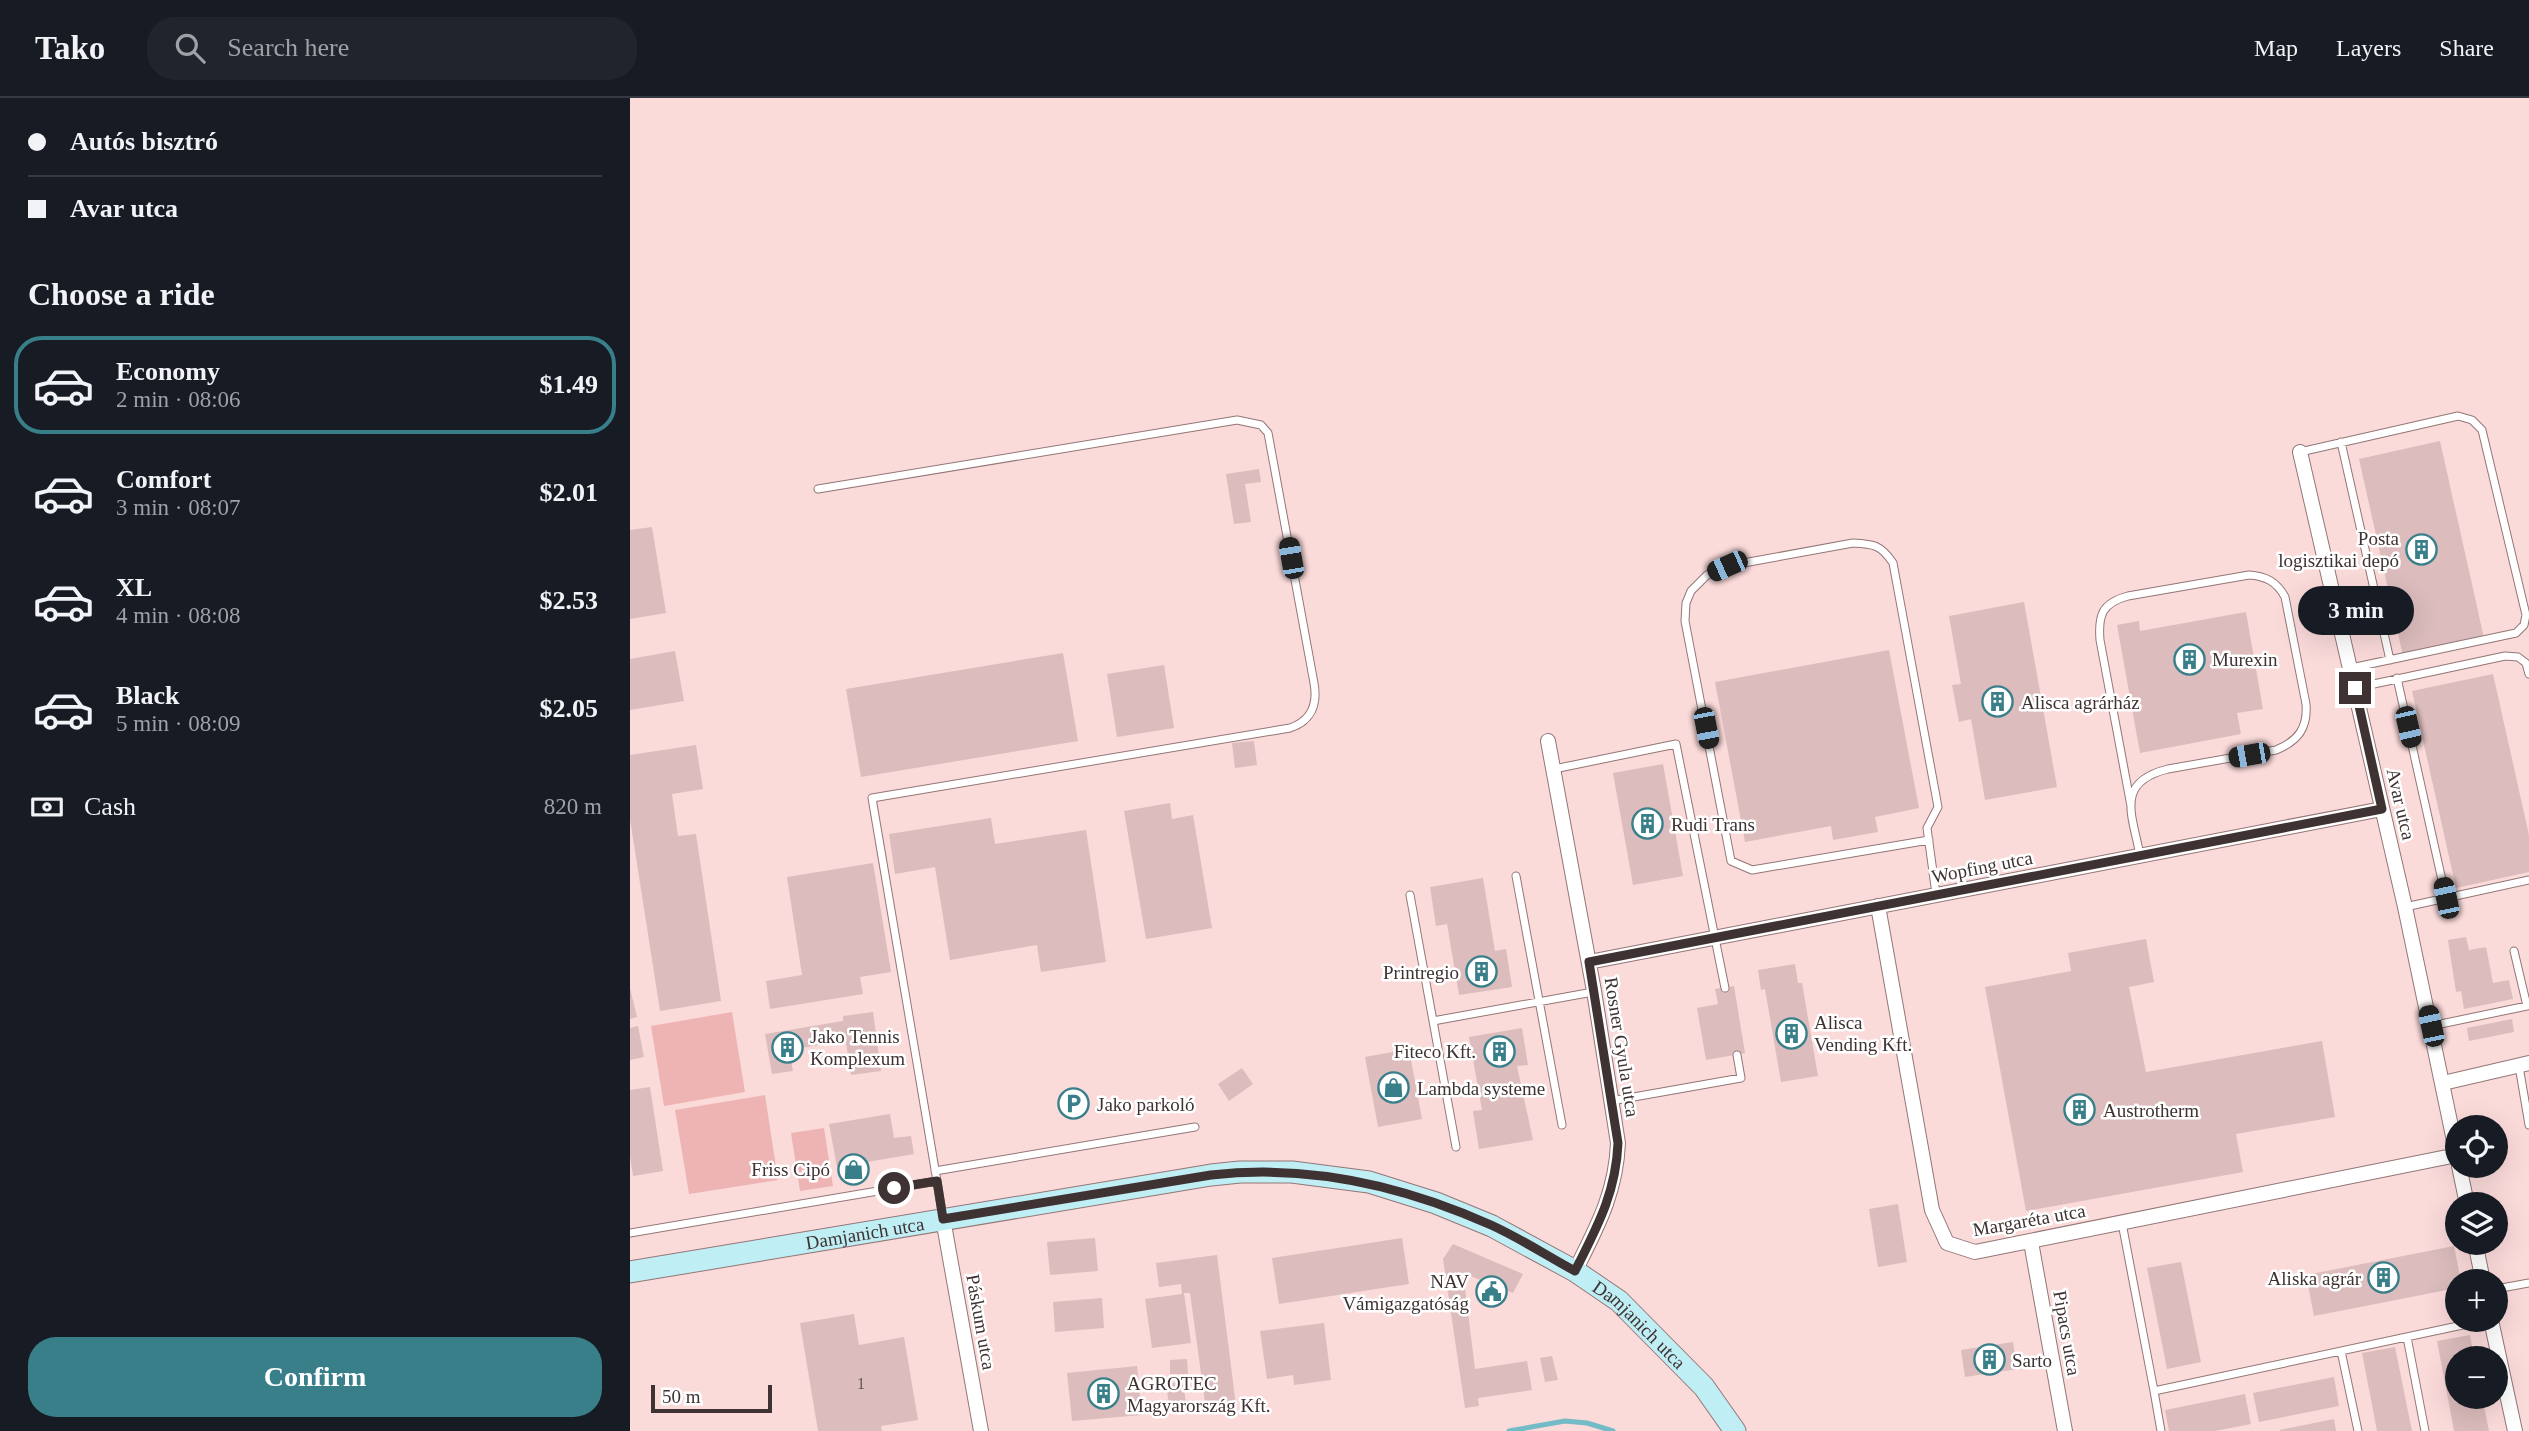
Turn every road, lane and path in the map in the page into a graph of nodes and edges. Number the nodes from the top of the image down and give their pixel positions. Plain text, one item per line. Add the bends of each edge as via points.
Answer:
1 (2342, 442) junction
2 (2300, 452) joint
3 (818, 489) dead end
4 (2390, 660) junction
5 (2351, 668) junction
6 (2529, 674) edge
7 (2397, 678) junction
8 (2355, 688) junction
9 (1548, 741) dead end
10 (1553, 769) junction
11 (2131, 806) junction
12 (2382, 809) junction
13 (1929, 840) junction
14 (2140, 856) junction
15 (1516, 876) dead end
16 (2529, 880) edge
17 (1410, 895) dead end
18 (1937, 895) junction
19 (2446, 898) junction
20 (1878, 906) junction
21 (2405, 906) junction
22 (1714, 938) junction
23 (2514, 951) dead end
24 (1589, 962) junction
25 (1725, 988) dead end
26 (1594, 991) junction
27 (1540, 1002) junction
28 (1433, 1021) junction
29 (2431, 1026) junction
30 (1737, 1055) dead end
31 (2524, 1065) edge
32 (2443, 1083) junction
33 (1611, 1101) junction
34 (2449, 1115) edge
35 (1562, 1125) dead end
36 (2529, 1125) edge
37 (1195, 1127) dead end
38 (1456, 1147) dead end
39 (2445, 1157) edge
40 (935, 1171) junction
41 (937, 1181) junction
42 (943, 1219) junction
43 (2122, 1223) junction
44 (630, 1233) edge
45 (2031, 1242) junction
46 (1575, 1271) junction
47 (630, 1272) edge
48 (2529, 1283) edge
49 (2508, 1287) edge
50 (2445, 1329) edge
51 (2492, 1332) edge
52 (2407, 1337) junction
53 (2341, 1351) junction
54 (2154, 1391) junction
55 (981, 1431) edge
56 (1735, 1431) edge
57 (2065, 1431) edge
58 (2161, 1431) edge
59 (2358, 1431) edge
60 (2425, 1431) edge
61 (2515, 1431) edge

1 - 2 lane
1 - 4 lane
1 - 4 lane via 2458,416 2472,420 2482,430 2526,615 2516,633
2 - 5 street, Avar utca
3 - 40 lane via 1237,420 1261,425 1268,433 1314,683 1315,700 1308,718 1290,728 872,798
4 - 5 lane
5 - 8 street, Avar utca
6 - 7 lane via 2518,657 2505,656
7 - 8 lane
7 - 19 lane
8 - 12 street, Avar utca
9 - 10 street, Rosner Gyula utca
10 - 22 lane via 1676,744
10 - 24 street, Rosner Gyula utca
11 - 11 lane via 2136,785 2152,773 2276,750 2298,737 2307,716 2306,704 2285,597 2268,578 2249,575 2128,596 2116,599 2103,612 2098,623 2100,640
11 - 14 lane
12 - 14 street, Wopfing utca
12 - 21 street, Avar utca
13 - 13 lane via 1927,828 1938,807 1894,563 1885,551 1872,544 1853,543 1727,566 1707,575 1691,591 1685,621 1731,862 1752,870
13 - 18 lane
14 - 18 street, Wopfing utca
15 - 27 lane
16 - 19 lane
17 - 28 lane
18 - 20 street, Wopfing utca
19 - 21 lane
20 - 22 street, Wopfing utca
20 - 45 street, Margaréta utca via 1933,1210 1947,1243 1975,1252
21 - 29 street, Avar utca
22 - 24 street, Wopfing utca
22 - 25 lane
23 - 29 lane via 2527,1006
24 - 26 street, Rosner Gyula utca
26 - 27 lane
26 - 33 street, Rosner Gyula utca
27 - 28 lane
27 - 35 lane
28 - 38 lane
29 - 32 street, Avar utca
30 - 33 lane via 1741,1078
31 - 32 street
31 - 36 lane
32 - 34 street, Avar utca
33 - 46 street, Rosner Gyula utca via 1618,1143 1615,1177 1604,1214
37 - 40 lane
39 - 43 street, Margaréta utca
40 - 41 lane
41 - 42 lane
41 - 44 lane
42 - 46 main road, Damjanich utca via 1211,1175 1292,1171 1369,1182 1436,1203 1492,1226
42 - 47 main road, Damjanich utca
42 - 55 street, Páskum utca
43 - 45 street, Margaréta utca
43 - 54 lane
45 - 57 street, Pipacs utca
46 - 56 main road, Damjanich utca via 1619,1301 1704,1387
48 - 49 lane
50 - 52 lane
51 - 61 street
52 - 53 lane
52 - 60 lane
53 - 54 lane
53 - 59 lane
54 - 58 lane

